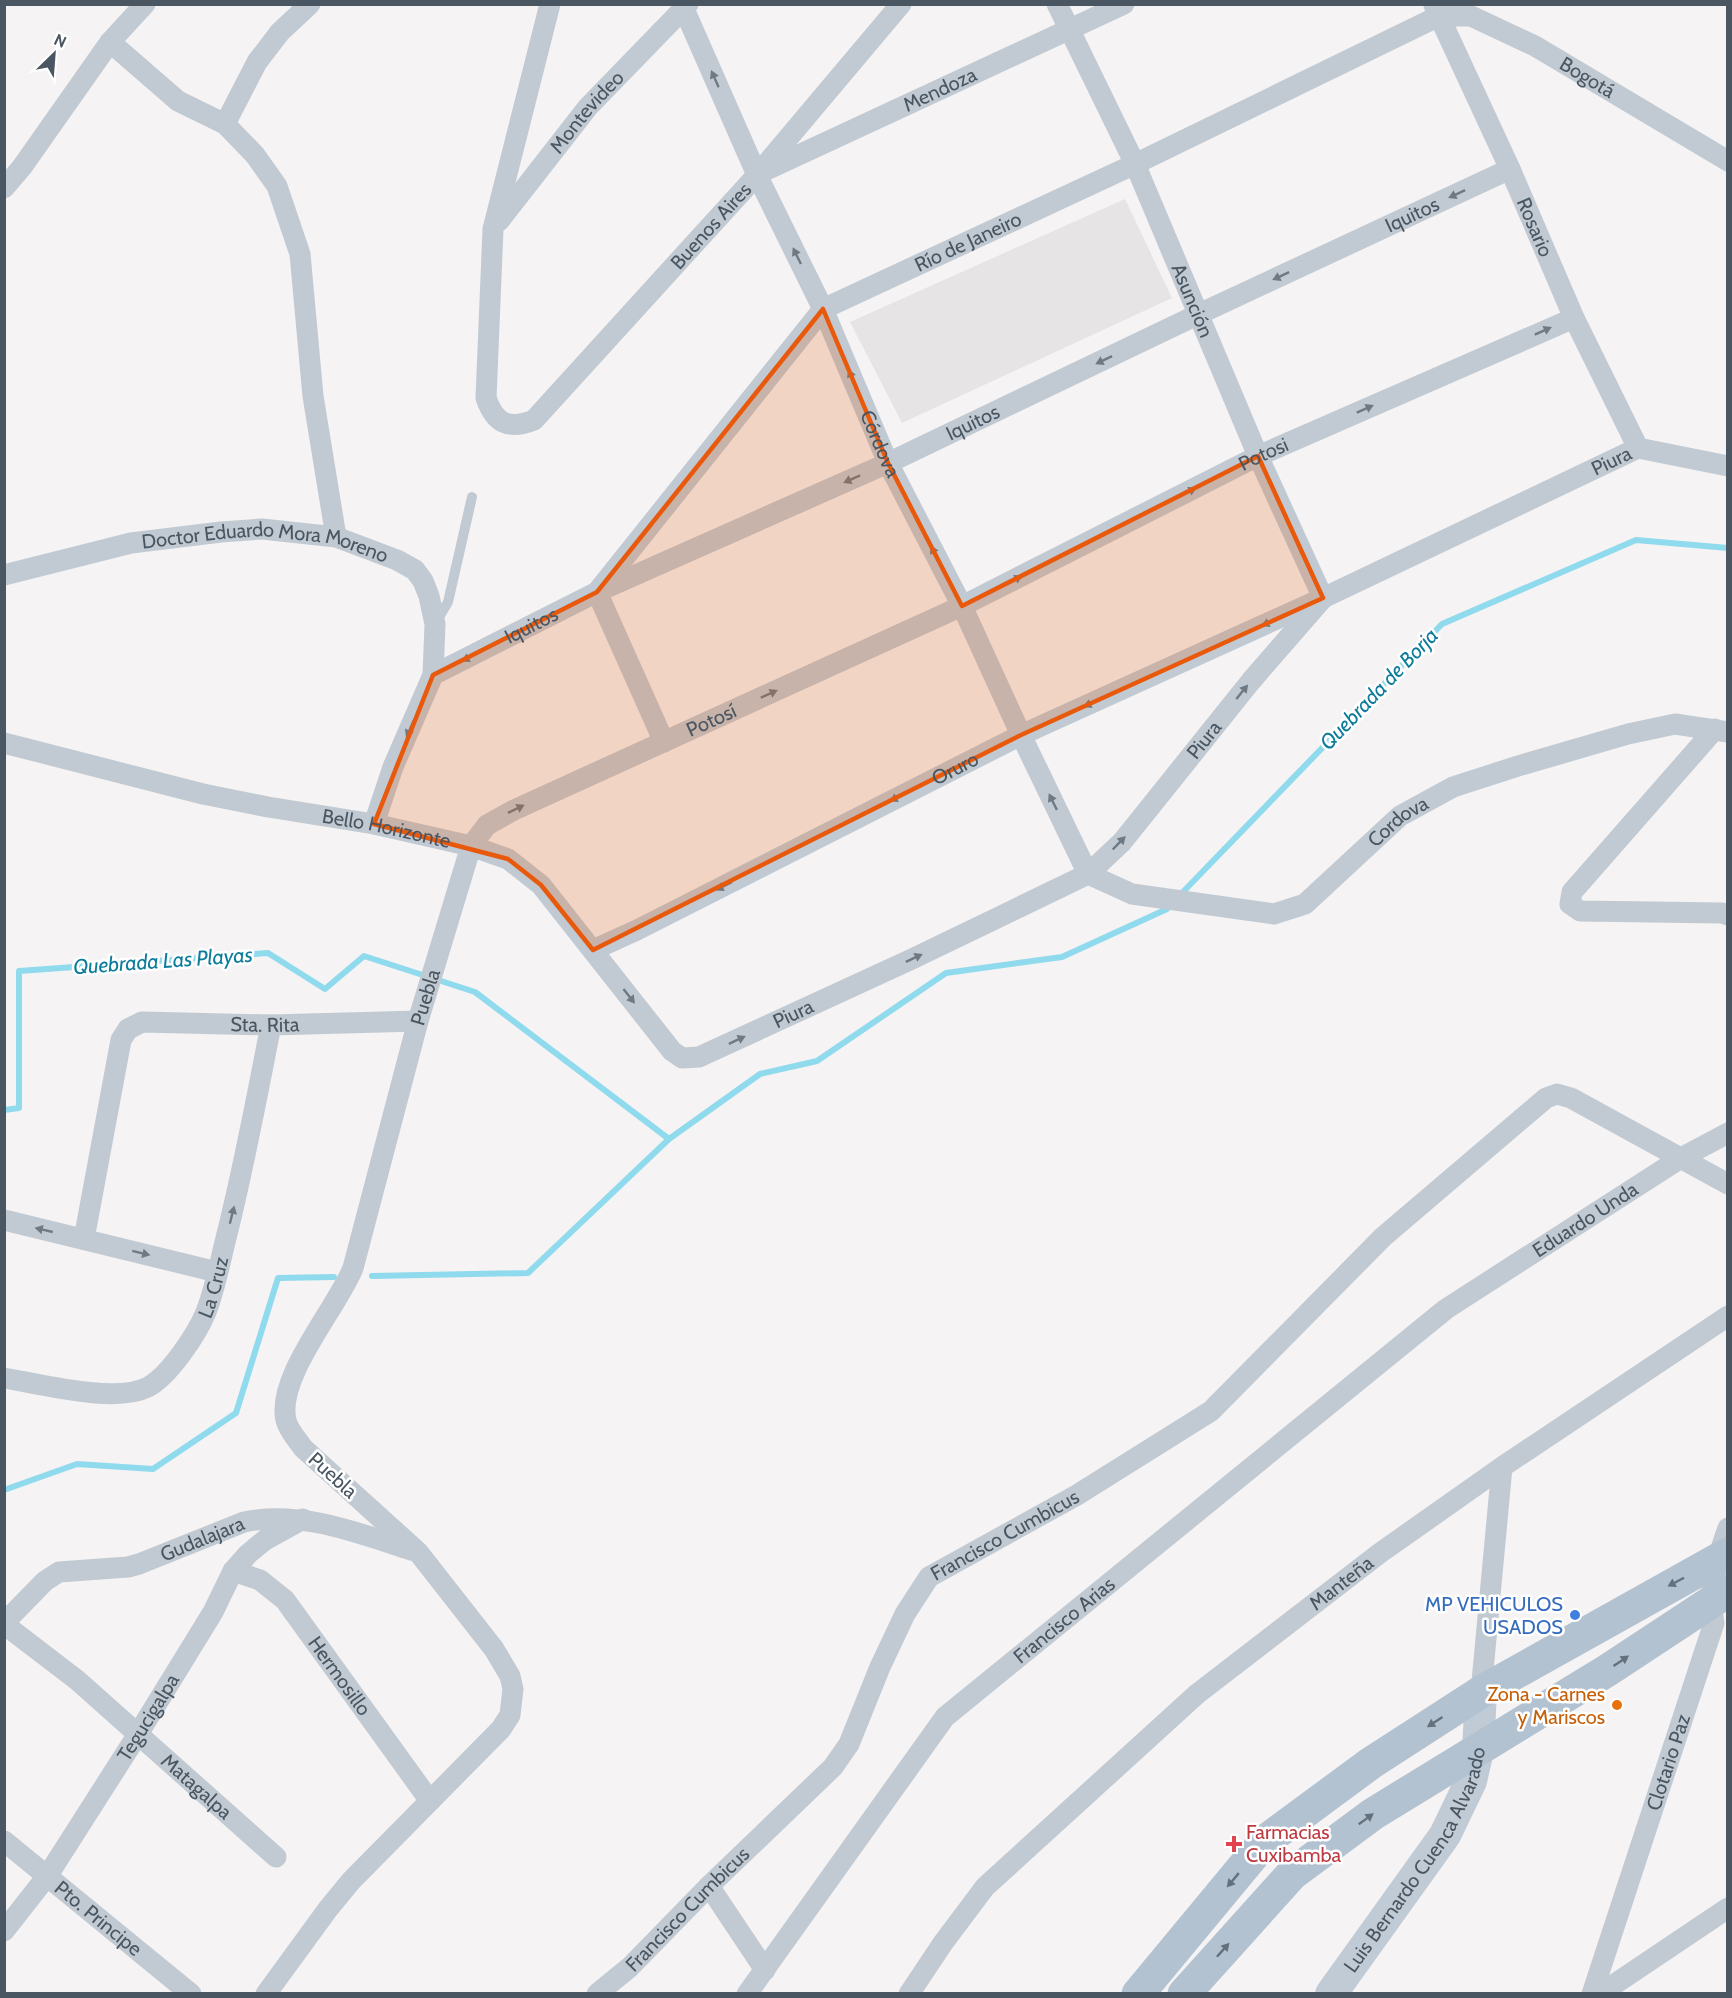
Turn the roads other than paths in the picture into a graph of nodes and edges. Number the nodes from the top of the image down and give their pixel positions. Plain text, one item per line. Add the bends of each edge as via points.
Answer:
1 (145, 4) edge
2 (310, 4) edge
3 (550, 4) edge
4 (901, 4) edge
5 (1057, 4) edge
6 (1124, 4) edge
7 (686, 7) edge
8 (1436, 10) edge
9 (1068, 30) junction
10 (110, 42) junction
11 (225, 124) junction
12 (1728, 160) edge
13 (1135, 164) junction
14 (1510, 169) junction
15 (757, 175) junction
16 (4, 188) edge
17 (494, 229) junction
18 (822, 309) junction
19 (1199, 314) junction
20 (1574, 318) junction
21 (1638, 448) junction
22 (1258, 456) junction
23 (888, 463) junction
24 (1728, 466) edge
25 (472, 497) dead end
26 (336, 537) junction
27 (4, 574) edge
28 (597, 592) junction
29 (1323, 598) junction
30 (962, 606) junction
31 (435, 624) junction
32 (433, 675) junction
33 (1721, 730) edge
34 (1021, 735) junction
35 (664, 742) junction
36 (4, 743) edge
37 (374, 824) junction
38 (471, 846) junction
39 (1088, 874) junction
40 (1726, 912) edge
41 (592, 950) junction
42 (418, 1022) junction
43 (271, 1025) junction
44 (682, 1058) joint
45 (1728, 1133) edge
46 (1681, 1158) junction
47 (1728, 1184) edge
48 (4, 1220) edge
49 (84, 1239) junction
50 (218, 1272) junction
51 (1446, 1309) joint
52 (1728, 1316) edge
53 (4, 1378) edge
54 (1502, 1467) junction
55 (303, 1520) junction
56 (1728, 1528) edge
57 (418, 1552) junction
58 (1722, 1557) edge
59 (233, 1571) junction
60 (1719, 1596) edge
61 (4, 1624) edge
62 (1481, 1692) junction
63 (138, 1734) junction
64 (1478, 1750) junction
65 (429, 1801) junction
66 (4, 1841) edge
67 (276, 1857) dead end
68 (48, 1875) junction
69 (709, 1886) junction
70 (1728, 1908) edge
71 (4, 1931) edge
72 (765, 1970) junction
73 (191, 1994) edge
74 (266, 1994) edge
75 (597, 1994) edge
76 (747, 1994) edge
77 (909, 1994) edge
78 (1138, 1994) edge
79 (1184, 1994) edge
80 (1331, 1994) edge
81 (1592, 1994) edge
82 (1600, 1994) edge

1 - 10 street
2 - 11 street via 280,32 257,62
3 - 17 street
4 - 15 street, Buenos Aires
5 - 9 street, Asunción
6 - 9 street, Mendoza
15 -> 7 street, Córdova
7 - 17 street, Montevideo via 588,107
8 - 12 street, Bogotá via 1471,16 1535,46
8 - 13 street, Río de Janeiro
8 - 14 street, Rosario
9 - 13 street, Asunción
9 - 15 street, Mendoza
10 - 11 street via 178,100
10 - 16 street
11 - 26 street via 255,155 277,186 300,254 313,396
13 - 18 street, Río de Janeiro
13 - 19 street, Asunción
14 -> 19 street, Iquitos
14 - 20 street, Rosario
15 - 17 street, Buenos Aires via 534,420 520,425 505,423 491,412 486,398
18 -> 15 street, Córdova
23 -> 18 street, Córdova
18 - 28 street, Río de Janeiro
19 - 22 street, Asunción
19 -> 23 street, Iquitos
20 - 21 street, Rosario
22 -> 20 street, Potosi
21 - 24 street, Piura
21 - 29 street, Piura
22 - 29 street, Asunción
30 -> 22 street, Potosi
23 -> 28 street, Iquitos
30 -> 23 street, Córdova
25 - 31 lane via 448,603
26 - 27 street, Doctor Eduardo Mora Moreno via 262,529 221,532 131,543
26 - 31 street, Doctor Eduardo Mora Moreno via 415,570 429,596
28 -> 32 street, Iquitos
28 - 35 street
29 -> 34 street, Oruro
39 -> 29 street, Piura via 1122,842
30 - 34 street, Córdova
35 -> 30 street, Potosí
31 - 32 street, Doctor Eduardo Mora Moreno
32 -> 37 street via 393,767
33 - 39 street, Cordova via 1675,724 1628,734 1453,787 1400,816 1305,904 1274,914 1132,894
33 - 40 street via 1572,892 1570,904 1580,911
39 -> 34 street, Córdova
34 -> 41 street, Oruro
38 -> 35 street, Potosí via 487,825 514,810
36 - 37 street, Bello Horizonte via 203,794
37 - 38 street, Bello Horizonte
38 - 41 street, Bello Horizonte via 508,859 541,885
38 - 42 street, Puebla
44 -> 39 street, Piura via 710,1053
41 -> 44 street, Bello Horizonte via 672,1051
42 - 43 street, Sta. Rita
42 - 57 street, Puebla via 353,1268 296,1368 285,1404 286,1420 303,1448
43 - 49 street, Sta. Rita via 142,1022 128,1029 121,1040
50 -> 43 street, La Cruz
45 - 46 street, Eduardo Unda
46 - 47 street
46 - 51 street, Eduardo Unda
46 - 69 street, Francisco Cumbicus via 1571,1098 1557,1094 1546,1098 1383,1237 1211,1410 1077,1495 929,1577 905,1614 849,1744 833,1767
49 -> 48 street
49 -> 50 street
50 - 53 street, La Cruz via 206,1313 188,1343 147,1387 121,1393 93,1393
51 - 72 street, Francisco Arias via 945,1717
52 - 54 street, Manteña
54 - 62 street, Luis Bernardo Cuenca Alvarado
54 - 77 street, Manteña via 1380,1553 1197,1694 985,1887
55 - 57 street, Gudalajara
55 - 59 street, Tegucigalpa via 265,1540
55 - 61 street, Gudalajara via 260,1518 128,1567 59,1572 45,1581
56 - 58 street, Clotario Paz
57 - 65 street, Puebla via 494,1649 513,1689 510,1715 501,1729
58 - 60 street, Clotario Paz
58 -> 62 main road
59 - 63 street, Tegucigalpa via 213,1612
59 - 65 street, Hermosillo via 260,1580 285,1600
64 -> 60 main road
60 - 81 street, Clotario Paz via 1714,1623
61 - 63 street, Matagalpa via 77,1680
62 - 64 street, Luis Bernardo Cuenca Alvarado
62 -> 78 main road via 1371,1763 1264,1842
63 - 67 street, Matagalpa
63 - 68 street, Tegucigalpa
79 -> 64 main road via 1292,1874 1373,1814
64 - 80 street, Luis Bernardo Cuenca Alvarado via 1471,1781 1445,1835
65 - 74 street, Puebla via 351,1881
66 - 68 street, Pto. Principe
68 - 71 street, Tegucigalpa
68 - 73 street, Pto. Principe
69 - 72 street
69 - 75 street, Francisco Cumbicus via 630,1967
70 - 82 street
72 - 76 street, Francisco Arias

